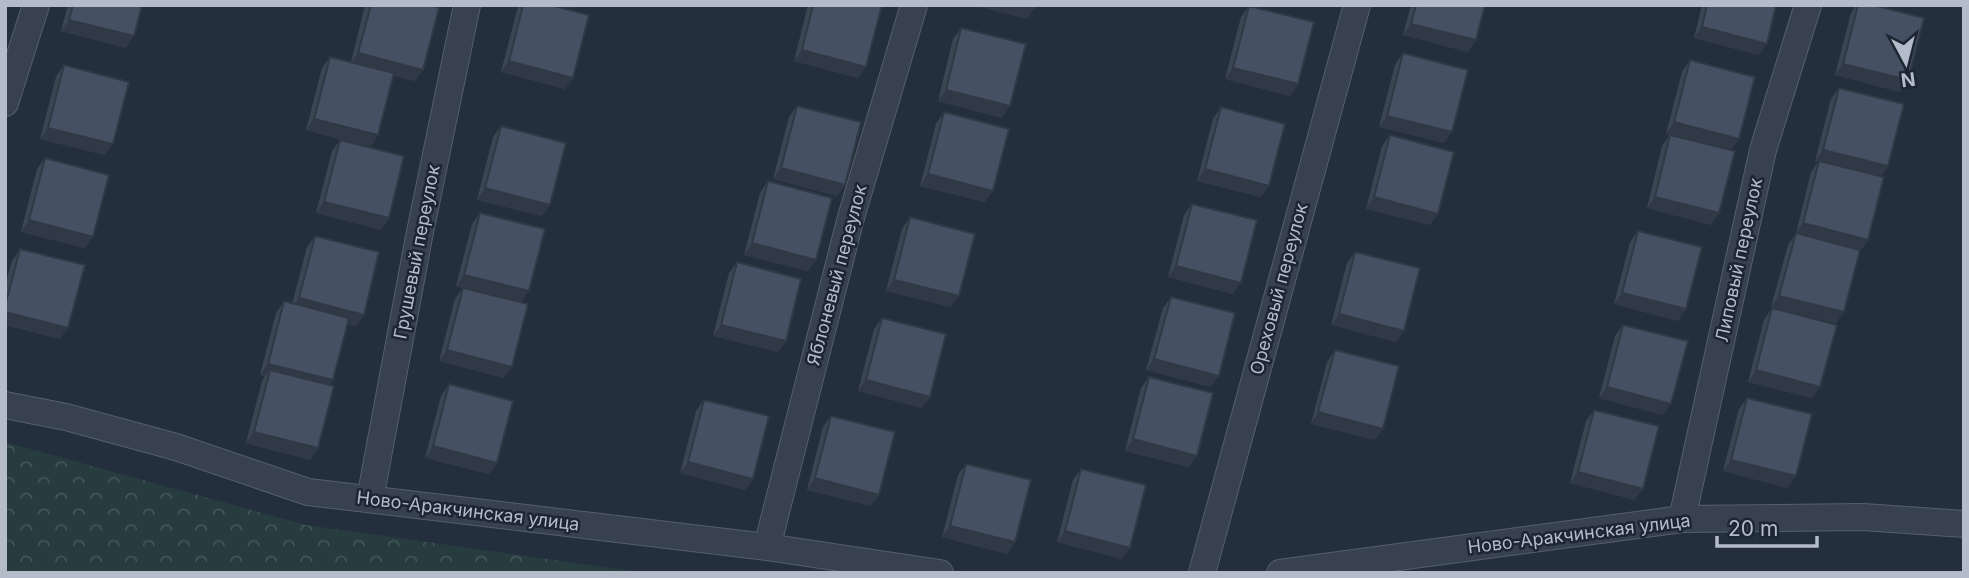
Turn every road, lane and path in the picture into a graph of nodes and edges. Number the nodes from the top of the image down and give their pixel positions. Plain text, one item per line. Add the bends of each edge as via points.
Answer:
1 (36, 5) edge
2 (467, 5) edge
3 (914, 5) edge
4 (1357, 5) edge
5 (1808, 5) edge
6 (5, 103) edge
7 (5, 405) edge
8 (370, 499) junction
9 (1682, 519) junction
10 (1964, 524) edge
11 (767, 547) junction
12 (940, 573) edge
13 (1202, 573) edge
14 (1280, 573) edge

1 - 6 street
2 - 8 street, Грушевый переулок
3 - 11 street, Яблоневый переулок via 850,221
4 - 13 street, Ореховый переулок
5 - 9 street, Липовый переулок via 1763,150
7 - 8 street, Ново-Аракчинская улица via 176,447 308,492
8 - 11 street, Ново-Аракчинская улица
9 - 10 street, Ново-Аракчинская улица via 1863,517
9 - 14 street, Ново-Аракчинская улица
11 - 12 street, Ново-Аракчинская улица

